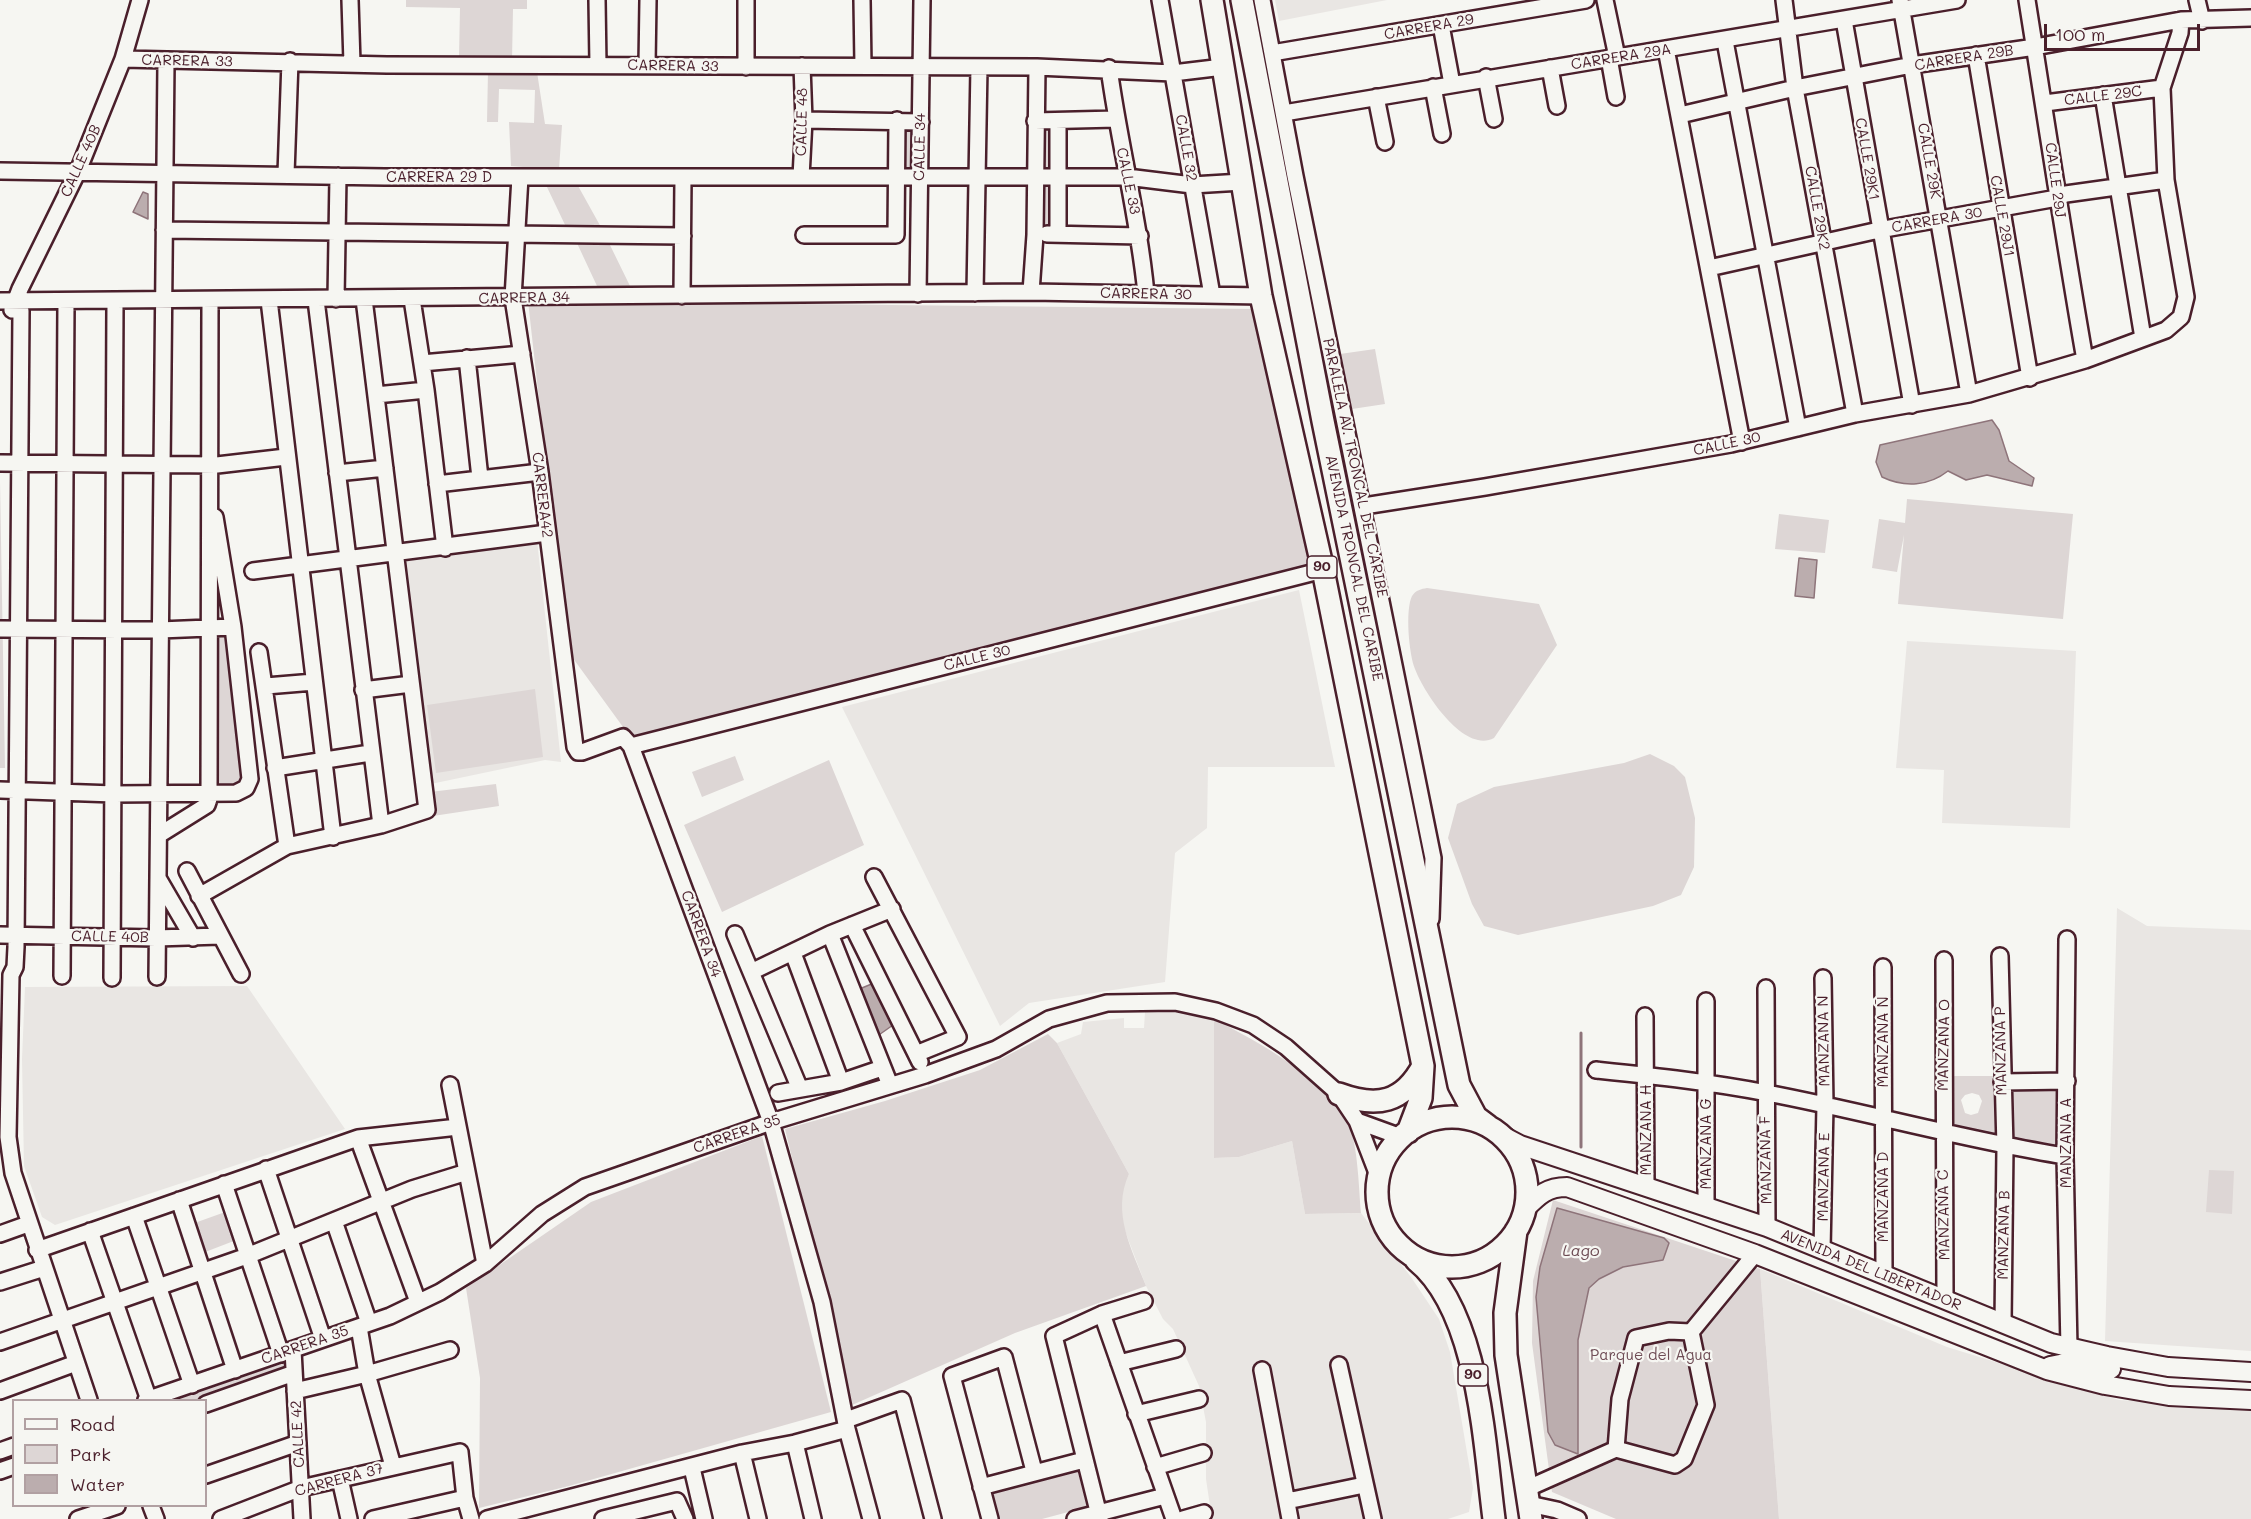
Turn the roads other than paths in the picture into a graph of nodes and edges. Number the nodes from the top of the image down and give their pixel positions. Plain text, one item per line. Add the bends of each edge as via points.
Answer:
1 (140, 0) edge
2 (350, 0) edge
3 (597, 0) edge
4 (648, 0) edge
5 (746, 0) edge
6 (862, 0) edge
7 (922, 0) edge
8 (1160, 0) edge
9 (1212, 0) edge
10 (1242, 0) edge
11 (1262, 0) edge
12 (1586, 0) edge
13 (1605, 0) edge
14 (1784, 0) edge
15 (1957, 0) edge
16 (2027, 0) edge
17 (2197, 0) edge
18 (1901, 5) edge
19 (2251, 18) edge
20 (1844, 20) junction
21 (2181, 20) junction
22 (2202, 21) junction
23 (1440, 25) junction
24 (1786, 30) junction
25 (1725, 41) junction
26 (2035, 47) junction
27 (1666, 49) junction
28 (1272, 53) junction
29 (1976, 55) junction
30 (1613, 57) junction
31 (123, 59) junction
32 (290, 61) junction
33 (166, 62) junction
34 (352, 63) junction
35 (598, 65) junction
36 (647, 65) junction
37 (1912, 65) junction
38 (802, 66) junction
39 (863, 66) junction
40 (922, 66) junction
41 (746, 67) junction
42 (979, 67) junction
43 (1037, 67) junction
44 (1223, 67) junction
45 (1109, 68) junction
46 (1550, 68) junction
47 (1173, 73) junction
48 (1486, 78) junction
49 (1853, 78) junction
50 (1452, 84) junction
51 (1433, 87) junction
52 (1795, 88) junction
53 (2162, 88) junction
54 (2103, 95) junction
55 (1376, 97) junction
56 (1616, 97) dead end
57 (1736, 103) junction
58 (2045, 103) junction
59 (1557, 106) dead end
60 (1284, 113) junction
61 (1680, 115) junction
62 (1116, 119) junction
63 (1494, 119) dead end
64 (804, 120) junction
65 (897, 120) junction
66 (1035, 121) junction
67 (1058, 121) junction
68 (921, 122) junction
69 (1442, 134) dead end
70 (1386, 142) dead end
71 (0, 171) edge
72 (78, 171) junction
73 (163, 173) junction
74 (286, 174) junction
75 (338, 176) junction
76 (520, 177) junction
77 (683, 177) junction
78 (801, 177) junction
79 (920, 177) junction
80 (977, 177) junction
81 (1127, 177) junction
82 (898, 178) junction
83 (1035, 178) junction
84 (1059, 178) junction
85 (2166, 180) junction
86 (1242, 182) junction
87 (1192, 185) junction
88 (2116, 187) junction
89 (2057, 198) junction
90 (2000, 209) junction
91 (1940, 219) junction
92 (164, 230) junction
93 (1879, 230) junction
94 (337, 231) junction
95 (517, 234) junction
96 (1058, 234) junction
97 (804, 235) dead end
98 (1035, 235) junction
99 (683, 236) junction
100 (1140, 236) junction
101 (1823, 243) junction
102 (1765, 256) junction
103 (1709, 268) junction
104 (1031, 292) junction
105 (975, 293) junction
106 (918, 294) junction
107 (1146, 294) junction
108 (1212, 295) junction
109 (681, 296) junction
110 (1262, 296) junction
111 (513, 298) junction
112 (336, 299) junction
113 (364, 299) junction
114 (412, 299) junction
115 (269, 300) junction
116 (316, 300) junction
117 (0, 301) edge
118 (164, 301) junction
119 (210, 301) junction
120 (16, 302) junction
121 (66, 302) junction
122 (114, 302) junction
123 (2143, 338) junction
124 (522, 354) junction
125 (467, 357) junction
126 (2085, 360) junction
127 (422, 363) junction
128 (2030, 378) junction
129 (426, 390) junction
130 (1969, 394) junction
131 (376, 395) junction
132 (1912, 405) junction
133 (1855, 414) junction
134 (1798, 428) junction
135 (1742, 442) junction
136 (286, 457) junction
137 (9, 463) edge
138 (65, 464) junction
139 (115, 465) junction
140 (208, 465) junction
141 (163, 466) junction
142 (385, 468) junction
143 (540, 472) junction
144 (337, 473) junction
145 (480, 478) junction
146 (437, 484) junction
147 (1364, 506) junction
148 (210, 508) junction
149 (547, 533) junction
150 (444, 548) junction
151 (395, 553) junction
152 (348, 558) junction
153 (299, 565) junction
154 (1323, 570) junction
155 (253, 571) dead end
156 (208, 627) junction
157 (233, 627) junction
158 (64, 628) junction
159 (115, 629) junction
160 (8, 630) edge
161 (160, 630) junction
162 (259, 652) dead end
163 (314, 682) junction
164 (411, 684) junction
165 (266, 686) junction
166 (363, 690) junction
167 (631, 746) junction
168 (370, 753) junction
169 (324, 760) junction
170 (275, 768) junction
171 (7, 790) edge
172 (62, 791) junction
173 (160, 792) junction
174 (210, 793) junction
175 (114, 794) junction
176 (381, 825) junction
177 (159, 835) junction
178 (333, 837) junction
179 (287, 846) junction
180 (187, 871) dead end
181 (158, 877) junction
182 (874, 878) dead end
183 (199, 896) junction
184 (892, 909) junction
185 (852, 925) junction
186 (735, 934) dead end
187 (830, 934) junction
188 (8, 935) edge
189 (60, 936) junction
190 (220, 936) junction
191 (114, 937) junction
192 (1430, 937) junction
193 (156, 938) junction
194 (193, 938) junction
195 (2067, 939) dead end
196 (793, 953) junction
197 (2000, 956) dead end
198 (1944, 960) dead end
199 (1883, 967) dead end
200 (751, 972) junction
201 (241, 974) dead end
202 (62, 976) dead end
203 (157, 977) dead end
204 (112, 978) dead end
205 (1823, 978) dead end
206 (1766, 988) dead end
207 (1706, 1001) dead end
208 (5, 1009) edge
209 (1645, 1016) dead end
210 (916, 1054) junction
211 (5, 1061) edge
212 (1423, 1066) junction
213 (882, 1068) junction
214 (1596, 1070) dead end
215 (925, 1075) junction
216 (1645, 1076) junction
217 (2067, 1081) junction
218 (841, 1082) junction
219 (1705, 1082) junction
220 (2002, 1082) junction
221 (450, 1085) dead end
222 (890, 1085) junction
223 (800, 1089) junction
224 (1765, 1092) junction
225 (778, 1093) dead end
226 (1339, 1095) junction
227 (1825, 1104) junction
228 (5, 1116) edge
229 (1883, 1118) junction
230 (1357, 1121) junction
231 (771, 1122) junction
232 (458, 1127) junction
233 (1494, 1130) junction
234 (1943, 1130) junction
235 (1404, 1134) junction
236 (358, 1138) junction
237 (2004, 1146) junction
238 (2066, 1156) junction
239 (266, 1169) junction
240 (467, 1172) junction
241 (6, 1176) edge
242 (1378, 1178) junction
243 (224, 1184) junction
244 (1646, 1185) junction
245 (179, 1200) junction
246 (382, 1203) junction
247 (1706, 1205) junction
248 (1525, 1209) junction
249 (134, 1216) junction
250 (334, 1221) junction
251 (28, 1224) junction
252 (1767, 1227) junction
253 (1517, 1230) junction
254 (90, 1232) junction
255 (0, 1234) edge
256 (289, 1238) junction
257 (37, 1250) junction
258 (1404, 1250) junction
259 (1822, 1250) junction
260 (1755, 1254) junction
261 (247, 1256) junction
262 (485, 1264) junction
263 (44, 1268) junction
264 (202, 1272) junction
265 (1884, 1275) junction
266 (0, 1282) edge
267 (159, 1287) junction
268 (1945, 1299) junction
269 (1144, 1301) dead end
270 (115, 1302) junction
271 (417, 1302) junction
272 (1102, 1314) junction
273 (63, 1320) junction
274 (2003, 1323) junction
275 (364, 1325) junction
276 (1691, 1332) junction
277 (323, 1339) junction
278 (0, 1342) edge
279 (2069, 1348) junction
280 (1176, 1349) dead end
281 (450, 1350) dead end
282 (287, 1352) junction
283 (76, 1363) junction
284 (1119, 1363) junction
285 (1339, 1365) dead end
286 (235, 1370) junction
287 (1262, 1370) dead end
288 (2047, 1370) junction
289 (2219, 1370) junction
290 (2251, 1372) edge
291 (294, 1374) junction
292 (367, 1374) junction
293 (192, 1385) junction
294 (0, 1391) edge
295 (295, 1391) junction
296 (87, 1399) edge
297 (148, 1399) edge
298 (151, 1399) edge
299 (1199, 1399) dead end
300 (2251, 1400) edge
301 (207, 1404) edge
302 (1136, 1414) junction
303 (847, 1424) junction
304 (298, 1443) junction
305 (795, 1443) junction
306 (1616, 1449) junction
307 (742, 1453) junction
308 (1203, 1453) dead end
309 (1084, 1460) junction
310 (393, 1466) junction
311 (692, 1467) junction
312 (1155, 1467) junction
313 (1034, 1471) junction
314 (207, 1475) edge
315 (340, 1479) junction
316 (1364, 1485) junction
317 (981, 1487) junction
318 (301, 1488) junction
319 (1165, 1496) junction
320 (465, 1498) junction
321 (1287, 1501) junction
322 (1529, 1504) edge
323 (114, 1507) edge
324 (1204, 1513) dead end
325 (643, 1514) edge
326 (1558, 1515) edge
327 (1099, 1516) edge
328 (78, 1519) edge
329 (221, 1519) edge
330 (302, 1519) edge
331 (349, 1519) edge
332 (373, 1519) edge
333 (471, 1519) edge
334 (487, 1519) edge
335 (603, 1519) edge
336 (684, 1519) edge
337 (704, 1519) edge
338 (758, 1519) edge
339 (813, 1519) edge
340 (871, 1519) edge
341 (933, 1519) edge
342 (990, 1519) edge
343 (1075, 1519) edge
344 (1174, 1519) edge
345 (1183, 1519) edge
346 (1290, 1519) edge
347 (1372, 1519) edge
348 (1494, 1519) edge
349 (1578, 1519) edge

1 - 31 street, CALLE 40B
2 - 34 street
3 - 35 street
4 - 36 street
5 - 41 street
6 - 39 street
7 - 40 street, CALLE 34
8 - 47 street, CALLE 32
9 - 44 highway, AVENIDA TRONCAL DEL CARIBE / 90
10 - 192 highway, AVENIDA TRONCAL DEL CARIBE / 90 via 1323,421
11 - 28 street, PARALELA AV. TRONCAL DEL CARIBE
12 - 23 street, CARRERA 29
13 - 30 street
14 - 24 street, CALLE 29K2
15 - 18 street, CARRERA 29A
16 - 26 street, CALLE 29J
17 - 22 street
18 - 20 street, CARRERA 29A
18 - 37 street, CALLE 29K
19 - 22 street, CARRERA 29B
20 - 24 street, CARRERA 29A
20 - 49 street, CALLE 29K1
21 - 22 street, CARRERA 29B
21 - 26 street, CARRERA 29B
21 - 53 street
23 - 28 street, CARRERA 29
23 - 50 street
24 - 25 street, CARRERA 29A
24 - 52 street, CALLE 29K2
25 - 27 street, CARRERA 29A
25 - 57 street
26 - 29 street, CARRERA 29B
26 - 58 street, CALLE 29J
27 - 30 street, CARRERA 29A
27 - 61 street
28 - 60 street, PARALELA AV. TRONCAL DEL CARIBE
29 - 37 street, CARRERA 29B
29 - 90 street, CALLE 29J1
30 - 46 street, CARRERA 29A
30 - 56 street
31 - 33 street, CARRERA 33
31 - 72 street, CALLE 40B
32 - 33 street, CARRERA 33
32 - 34 street, CARRERA 33
32 - 74 street
33 - 73 street
34 - 35 street, CARRERA 33
35 - 36 street, CARRERA 33
36 - 41 street, CARRERA 33
37 - 49 street, CARRERA 29B
37 - 91 street, CALLE 29K
38 - 39 street, CARRERA 33
38 - 41 street, CARRERA 33
38 - 64 street, CALLE 48
39 - 40 street, CARRERA 33
40 - 42 street, CARRERA 33
40 - 68 street, CALLE 34
42 - 43 street, CARRERA 33
42 - 80 street
43 - 45 street, CARRERA 33
43 - 66 street
44 - 47 street, CARRERA 33
44 - 86 highway, AVENIDA TRONCAL DEL CARIBE / 90
45 - 47 street, CARRERA 33
45 - 62 street, CALLE 33
46 - 48 street, CARRERA 29A
46 - 59 street
47 - 87 street, CALLE 32
48 - 50 street, CARRERA 29A
48 - 63 street
49 - 52 street, CARRERA 29B
49 - 93 street, CALLE 29K1
50 - 51 street, CARRERA 29A
51 - 55 street, CARRERA 29A
51 - 69 street
52 - 57 street, CARRERA 29B
52 - 101 street, CALLE 29K2
53 - 54 street, CALLE 29C
53 - 85 street, CALLE 30
54 - 58 street, CALLE 29C
54 - 88 street
55 - 60 street, CARRERA 29A
55 - 70 street
57 - 61 street, CARRERA 29B
57 - 102 street
58 - 89 street, CALLE 29J
60 - 147 street, PARALELA AV. TRONCAL DEL CARIBE
61 - 103 street
62 - 67 street
62 - 81 street, CALLE 33
64 - 65 street
64 - 78 street, CALLE 48
65 - 68 street
65 - 82 street
66 - 67 street
66 - 83 street
67 - 84 street
68 - 79 street, CALLE 34
71 - 72 street, CARRERA 29 D
72 - 73 street, CARRERA 29 D
72 - 120 street, CALLE 40B
73 - 74 street, CARRERA 29 D
73 - 92 street
74 - 75 street, CARRERA 29 D
75 - 76 street, CARRERA 29 D
75 - 94 street
76 - 77 street, CARRERA 29 D
76 - 95 street, CARRERA42
77 - 78 street, CARRERA 29 D
77 - 99 street
78 - 82 street, CARRERA 29 D
79 - 80 street, CARRERA 29 D
79 - 82 street, CARRERA 29 D
79 - 106 street, CALLE 34
80 - 83 street, CARRERA 29 D
80 - 105 street
81 - 84 street, CARRERA 29 D
81 - 87 street, CARRERA 29 D
81 - 100 street, CALLE 33
82 - 97 street via 896,236
83 - 84 street, CARRERA 29 D
83 - 98 street
84 - 96 street
85 - 88 street, CARRERA 30
85 - 123 street, CALLE 30 via 2187,297 2175,324
86 - 87 street, CARRERA 29 D
86 - 110 highway, AVENIDA TRONCAL DEL CARIBE / 90
87 - 108 street, CALLE 32
88 - 89 street, CARRERA 30
88 - 123 street
89 - 90 street, CARRERA 30
89 - 126 street, CALLE 29J
90 - 91 street, CARRERA 30
90 - 128 street, CALLE 29J1
91 - 93 street, CARRERA 30
91 - 130 street, CALLE 29K
92 - 94 street
92 - 118 street
93 - 101 street, CARRERA 30
93 - 132 street, CALLE 29K1
94 - 95 street
94 - 112 street
95 - 99 street
95 - 111 street, CARRERA42
96 - 98 street
96 - 100 street
98 - 104 street
99 - 109 street
100 - 107 street, CALLE 33
101 - 102 street, CARRERA 30
101 - 133 street, CALLE 29K2
102 - 103 street, CARRERA 30
102 - 134 street
103 - 135 street
104 - 105 street, CARRERA 34
104 - 107 street, CARRERA 30
105 - 106 street, CARRERA 34
106 - 109 street, CARRERA 34
107 - 108 street, CARRERA 30
108 - 110 street, CARRERA 30
109 - 111 street, CARRERA 34
110 - 154 highway, AVENIDA TRONCAL DEL CARIBE / 90
111 - 114 street, CARRERA 34
111 - 124 street, CARRERA42
112 - 113 street, CARRERA 34
112 - 116 street, CARRERA 34
113 - 114 street, CARRERA 34
113 - 131 street
114 - 127 street
115 - 116 street, CARRERA 34
115 - 119 street, CARRERA 34
115 - 136 street
116 - 144 street
117 - 120 street
118 - 119 street, CARRERA 34
118 - 122 street, CARRERA 34
118 - 141 street
119 - 140 street
120 - 121 street, CARRERA 34
120 - 137 street, CALLE 40B via 12,311
121 - 122 street, CARRERA 34
121 - 138 street
122 - 139 street
123 - 126 street, CALLE 30
124 - 125 street
124 - 143 street, CARRERA42
125 - 127 street
125 - 145 street
126 - 128 street, CALLE 30
127 - 129 street
128 - 130 street, CALLE 30
129 - 131 street
129 - 146 street
130 - 132 street, CALLE 30
131 - 142 street
132 - 133 street, CALLE 30
133 - 134 street, CALLE 30
134 - 135 street, CALLE 30
135 - 147 street, CALLE 30
136 - 140 street
136 - 153 street
137 - 138 street
137 - 160 street, CALLE 40B
138 - 139 street
138 - 158 street
139 - 141 street
139 - 159 street
140 - 141 street
140 - 148 street
141 - 161 street
142 - 144 street
142 - 151 street
143 - 145 street
143 - 149 street, CARRERA42
144 - 152 street
145 - 146 street
146 - 150 street
147 - 192 street, PARALELA AV. TRONCAL DEL CARIBE via 1433,858
148 - 156 street
148 - 157 street via 219,527
149 - 150 street
149 - 167 street, CARRERA42 via 575,747 582,752 623,737
150 - 151 street
151 - 152 street
151 - 164 street
152 - 153 street
152 - 166 street
153 - 155 street
153 - 163 street
154 - 167 street, CALLE 30
154 - 212 highway, AVENIDA TRONCAL DEL CARIBE / 90
156 - 157 street
156 - 161 street
156 - 174 street
157 - 174 street via 250,779 246,788 236,793
158 - 159 street
158 - 160 street
158 - 172 street
159 - 161 street
159 - 175 street
160 - 171 street, CALLE 40B
161 - 173 street
162 - 165 street
163 - 165 street
163 - 169 street
164 - 166 street
164 - 176 street via 427,810
165 - 170 street
166 - 168 street
167 - 231 street, CARRERA 34
168 - 169 street
168 - 176 street
169 - 170 street
169 - 178 street
170 - 179 street
171 - 172 street
171 - 188 street, CALLE 40B
172 - 175 street
172 - 189 street
173 - 174 street
173 - 175 street
173 - 177 street
174 - 177 street via 207,805
175 - 191 street
176 - 178 street
177 - 181 street
178 - 179 street
179 - 183 street
180 - 183 street
181 - 193 street
181 - 194 street
182 - 184 street
183 - 190 street
184 - 185 street
184 - 210 street via 958,1037
185 - 187 street
185 - 210 street
186 - 200 street
187 - 196 street
187 - 213 street
188 - 189 street, CALLE 40B
188 - 208 street, CALLE 40B via 6,968 11,975
189 - 191 street, CALLE 40B
189 - 202 street
190 - 194 street, CALLE 40B
190 - 201 street
191 - 193 street, CALLE 40B
191 - 204 street
192 - 233 highway, AVENIDA TRONCAL DEL CARIBE / 90 via 1459,1086 1476,1117
193 - 194 street, CALLE 40B
193 - 203 street
195 - 217 street, MANZANA A
196 - 200 street
196 - 218 street
197 - 220 street, MANZANA P
198 - 234 street, MANZANA O
199 - 229 street, MANZANA Ñ
200 - 223 street
205 - 227 street, MANZANA N
206 - 224 street, MANZANA F
207 - 219 street, MANZANA G
208 - 211 street, CALLE 40B
209 - 216 street, MANZANA H
210 - 215 street
211 - 228 street, CALLE 40B
212 - 226 highway via 1402,1093 1387,1100 1370,1103
212 - 235 highway, AVENIDA TRONCAL DEL CARIBE / 90 via 1421,1098
213 - 218 street
213 - 222 street
214 - 216 street
215 - 222 street, CARRERA 35
215 - 226 street, CARRERA 35 via 996,1050 1049,1019 1107,1003 1175,1002 1253,1025 1286,1047
216 - 219 street
216 - 244 street, MANZANA H
217 - 220 street
217 - 238 street, MANZANA A
218 - 223 street
219 - 224 street
219 - 247 street, MANZANA G
220 - 237 street, MANZANA P
221 - 232 street
222 - 231 street, CARRERA 35
223 - 225 street
224 - 227 street
224 - 252 street, MANZANA F
226 - 230 street, CARRERA 35
227 - 229 street
227 - 259 street, MANZANA E
228 - 241 street, CALLE 40B
229 - 234 street
229 - 265 street, MANZANA D
230 - 235 street
230 - 242 street, CARRERA 35
231 - 262 street, CARRERA 35 via 585,1187 542,1214
231 - 303 street, CARRERA 34 via 822,1302
232 - 236 street
232 - 240 street
233 - 235 highway via 1447,1117 1433,1119
233 - 244 main road, AVENIDA DEL LIBERTADOR via 1520,1145
233 - 248 highway via 1509,1144 1523,1168
234 - 237 street
234 - 268 street, MANZANA C
235 - 242 highway via 1387,1156
236 - 239 street
236 - 246 street
237 - 238 street
237 - 274 street, MANZANA B
238 - 279 street, MANZANA A
239 - 243 street
239 - 256 street
240 - 246 street
240 - 262 street
241 - 251 street, CALLE 40B
242 - 258 highway via 1380,1212
243 - 245 street
243 - 261 street, CALLE 42
244 - 247 main road, AVENIDA DEL LIBERTADOR
245 - 249 street
245 - 264 street
246 - 250 street
246 - 271 street
247 - 252 main road, AVENIDA DEL LIBERTADOR
248 - 253 highway
248 - 260 main road, AVENIDA DEL LIBERTADOR via 1553,1186 1568,1187
249 - 254 street
249 - 267 street
250 - 256 street
250 - 275 street
251 - 255 street
251 - 257 street, CALLE 40B
252 - 259 main road, AVENIDA DEL LIBERTADOR
253 - 258 highway via 1495,1254 1465,1266 1433,1265
253 - 322 highway, 90 via 1505,1313 1506,1355
254 - 257 street
254 - 270 street
256 - 261 street
256 - 277 street
257 - 263 street, CALLE 40B
258 - 348 highway, 90 via 1437,1283 1467,1347
259 - 265 main road, AVENIDA DEL LIBERTADOR
260 - 276 street
260 - 288 main road, AVENIDA DEL LIBERTADOR
261 - 264 street
261 - 282 street, CALLE 42
262 - 271 street, CARRERA 35
263 - 266 street
263 - 273 street, CALLE 40B
264 - 267 street
264 - 286 street
265 - 268 main road, AVENIDA DEL LIBERTADOR
267 - 270 street
267 - 293 street
268 - 274 main road, AVENIDA DEL LIBERTADOR
269 - 272 street
270 - 273 street
270 - 297 street
271 - 275 street, CARRERA 35
272 - 284 street
272 - 309 street via 1054,1336
273 - 278 street
273 - 283 street, CALLE 40B
274 - 279 main road, AVENIDA DEL LIBERTADOR
275 - 277 street, CARRERA 35
275 - 292 street
276 - 306 street via 1669,1331 1636,1338 1620,1399
276 - 306 street via 1706,1406 1684,1459 1675,1465
277 - 282 street, CARRERA 35
279 - 289 main road, AVENIDA DEL LIBERTADOR via 2168,1367
280 - 284 street
281 - 292 street
282 - 286 street, CARRERA 35
282 - 291 street, CALLE 42
283 - 294 street
283 - 296 street, CALLE 40B
284 - 302 street
285 - 316 street
286 - 293 street, CARRERA 35
287 - 321 street
288 - 289 main road via 2070,1362 2152,1376 2191,1378
288 - 300 main road, AVENIDA DEL LIBERTADOR via 2169,1396
289 - 290 main road, AVENIDA DEL LIBERTADOR
291 - 295 street, CALLE 42
291 - 301 street
292 - 295 street
292 - 310 street
293 - 298 street, CARRERA 35
295 - 304 street, CALLE 42
299 - 302 street
302 - 312 street
303 - 305 street
303 - 340 street, CARRERA 34
303 - 341 street via 902,1400
304 - 314 street
304 - 318 street, CALLE 42
305 - 307 street
305 - 339 street
306 - 322 street
307 - 311 street
307 - 338 street
308 - 312 street
309 - 313 street
309 - 327 street
310 - 315 street, CARRERA 37
310 - 320 street, CARRERA 37 via 460,1452
311 - 334 street
311 - 337 street
312 - 319 street
313 - 317 street
313 - 317 street via 1004,1357 952,1376
315 - 318 street, CARRERA 37
315 - 331 street
316 - 321 street
316 - 347 street
317 - 342 street
318 - 329 street, CARRERA 37
318 - 330 street, CALLE 42
319 - 327 street
319 - 344 street
320 - 332 street
320 - 333 street
321 - 346 street
322 - 326 street
323 - 328 street
324 - 345 street
325 - 335 street
325 - 336 street via 677,1501
326 - 349 street
327 - 343 street

